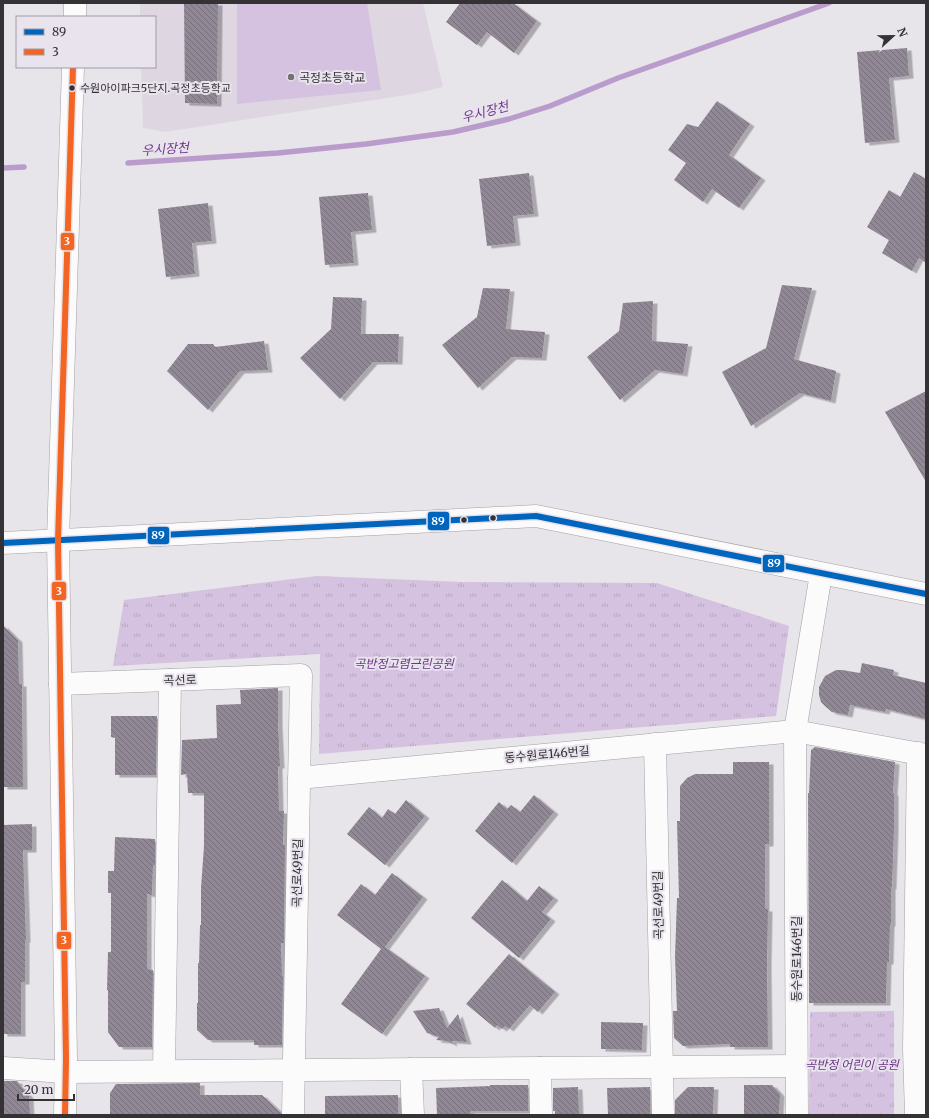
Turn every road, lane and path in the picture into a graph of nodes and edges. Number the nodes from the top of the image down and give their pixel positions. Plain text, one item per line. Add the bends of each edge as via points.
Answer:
1 (75, 3) edge
2 (75, 16) edge
3 (73, 68) edge
4 (58, 540) junction
5 (3, 543) edge
6 (821, 574) junction
7 (926, 594) edge
8 (301, 676) joint
9 (170, 680) junction
10 (60, 684) junction
11 (795, 731) junction
12 (655, 744) junction
13 (922, 754) edge
14 (299, 778) junction
15 (920, 1050) edge
16 (797, 1066) junction
17 (662, 1067) junction
18 (3, 1068) edge
19 (540, 1068) junction
20 (411, 1069) junction
21 (293, 1070) junction
22 (164, 1071) junction
23 (66, 1072) junction
24 (65, 1115) edge
25 (292, 1115) edge
26 (412, 1115) edge
27 (542, 1115) edge
28 (663, 1115) edge
29 (797, 1115) edge
30 (916, 1115) edge

1 - 2 street
3 - 4 street
4 - 5 street
4 - 6 street via 536,516
4 - 10 street
6 - 7 street
6 - 11 street, 동수원로146번길
8 - 9 street, 곡선로
8 - 14 street, 곡선로49번길
9 - 10 street, 곡선로
9 - 22 street
10 - 23 street
11 - 12 street, 동수원로146번길
11 - 13 street, 동수원로146번길
11 - 16 street, 동수원로146번길
12 - 14 street, 동수원로146번길
12 - 17 street, 곡선로49번길
13 - 15 street, 동수원로146번길
14 - 21 street, 곡선로49번길
15 - 30 street, 동수원로146번길
16 - 17 street
16 - 29 street, 동수원로146번길
17 - 19 street
17 - 28 street, 곡선로49번길
18 - 23 street
19 - 20 street
19 - 27 street
20 - 21 street
20 - 26 street
21 - 22 street
21 - 25 street, 곡선로49번길
22 - 23 street
23 - 24 street

